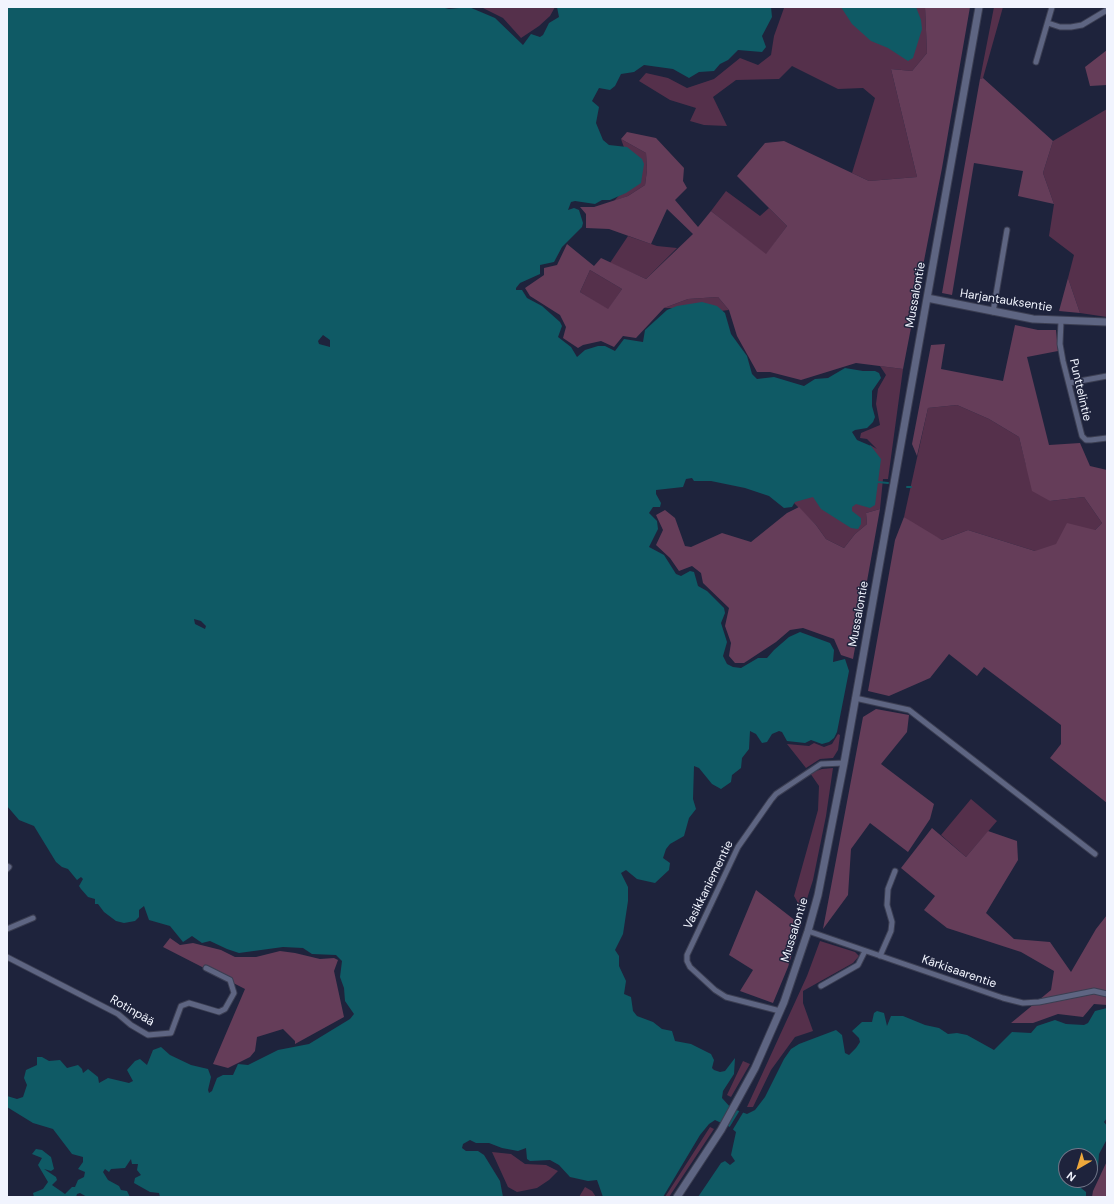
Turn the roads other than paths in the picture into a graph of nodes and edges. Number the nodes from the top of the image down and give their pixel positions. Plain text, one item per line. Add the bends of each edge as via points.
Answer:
1 (979, 7) edge
2 (1052, 7) edge
3 (1107, 10) edge
4 (1048, 23) junction
5 (1036, 62) dead end
6 (1007, 230) dead end
7 (927, 298) junction
8 (993, 312) junction
9 (1061, 321) junction
10 (1107, 322) edge
11 (1107, 376) edge
12 (1069, 383) junction
13 (1107, 438) edge
14 (855, 698) junction
15 (844, 763) junction
16 (1095, 854) dead end
17 (7, 866) edge
18 (7, 869) edge
19 (895, 871) dead end
20 (33, 918) dead end
21 (7, 929) edge
22 (808, 931) junction
23 (865, 951) junction
24 (880, 956) junction
25 (7, 957) edge
26 (206, 968) dead end
27 (822, 986) dead end
28 (1107, 994) edge
29 (780, 1011) junction
30 (677, 1197) edge

1 - 7 main road, Mussalontie
2 - 4 street
3 - 4 street via 1082,25 1060,27
4 - 5 street
6 - 8 street
7 - 8 main road, Harjantauksentie
7 - 14 main road, Mussalontie
8 - 9 main road, Harjantauksentie
9 - 10 main road, Harjantauksentie
9 - 12 street, Punttelintie via 1060,344
11 - 12 street
12 - 13 street, Punttelintie via 1082,436 1086,440
14 - 15 main road, Mussalontie
14 - 16 street via 909,710
15 - 22 main road, Mussalontie via 827,852
15 - 29 street, Vasikkaniementie via 821,764 771,800 738,847 687,955 690,967 714,990 726,997
17 - 18 street
19 - 24 street via 888,890 887,905 892,922 891,931
20 - 21 street
22 - 23 street, Kärkisaarentie
22 - 29 main road, Mussalontie
23 - 24 street, Kärkisaarentie
23 - 27 street via 858,965
24 - 28 street, Kärkisaarentie via 1023,1003 1094,991
25 - 26 street, Rotinpää via 118,1014 148,1034 171,1033 180,1006 189,1002 219,1012 226,1009 234,993 230,980
29 - 30 main road, Mussalontie via 756,1068 738,1101

